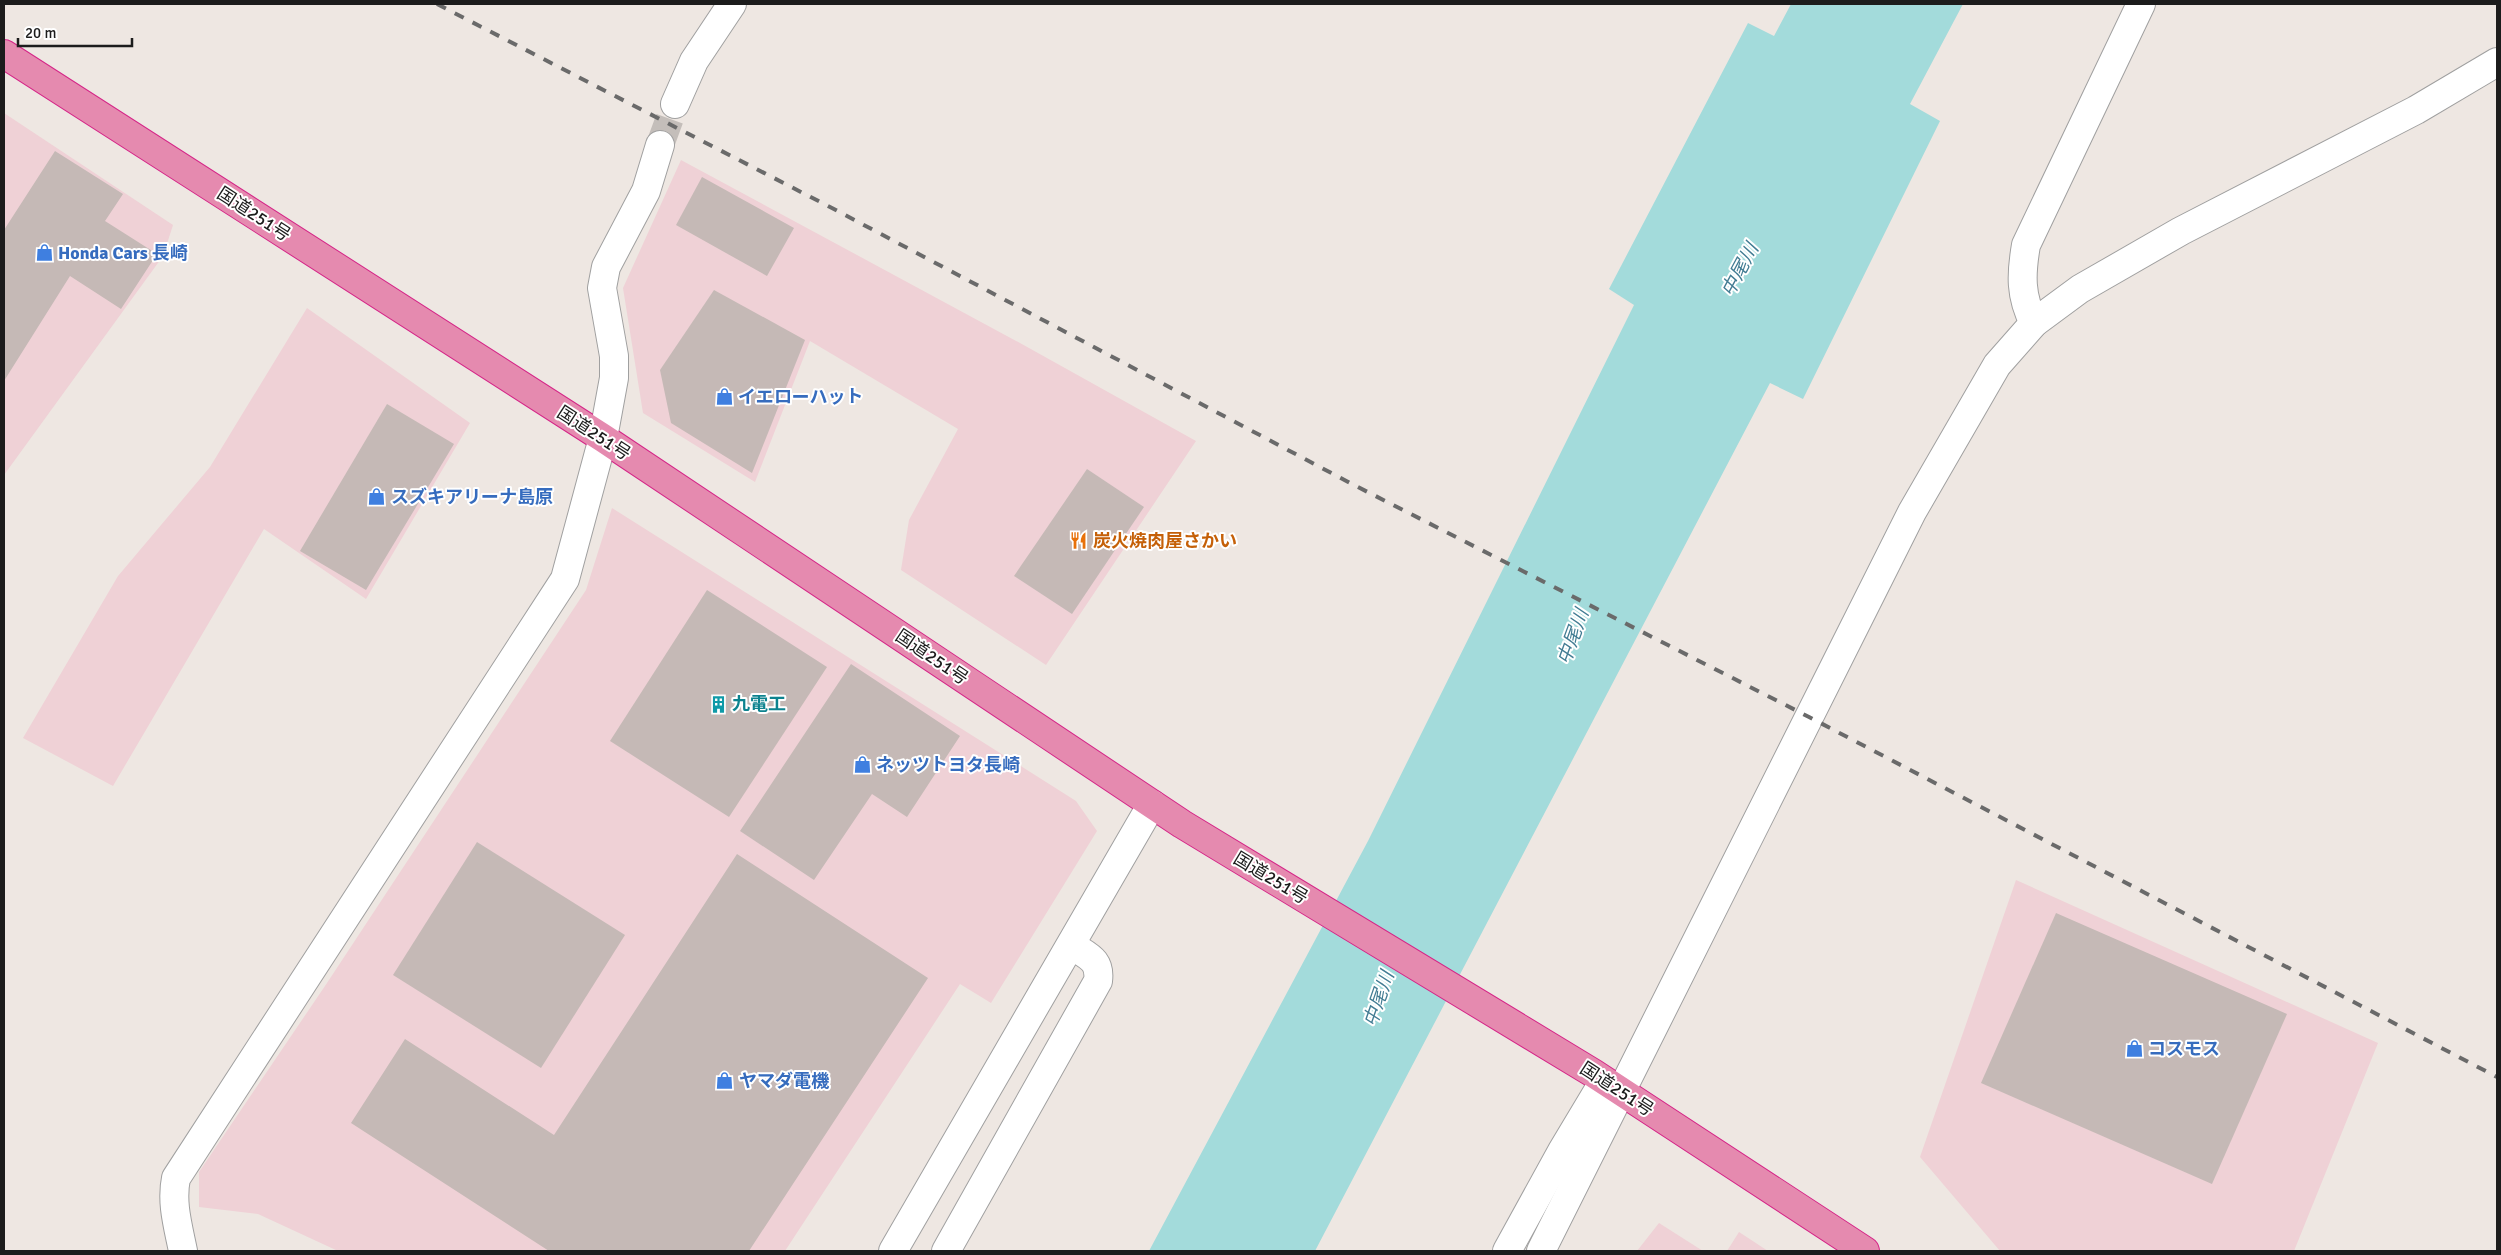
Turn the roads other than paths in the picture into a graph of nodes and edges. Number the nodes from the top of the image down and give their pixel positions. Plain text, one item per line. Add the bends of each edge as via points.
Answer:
1 (732, 4) edge
2 (2141, 4) edge
3 (4, 54) edge
4 (2497, 63) edge
5 (675, 104) tunnel mouth
6 (660, 146) tunnel mouth
7 (2034, 323) junction
8 (603, 438) junction
9 (1152, 804) junction
10 (1071, 945) junction
11 (1606, 1082) junction
12 (183, 1251) edge
13 (894, 1251) edge
14 (946, 1251) edge
15 (1507, 1251) edge
16 (1541, 1251) edge
17 (1866, 1251) edge

1 - 5 street via 694,61
2 - 7 street via 2026,245 2021,271 2022,290
3 - 8 highway, 国道251号
4 - 7 street via 2416,110 2181,231 2080,289
6 - 8 street via 646,190 606,267 602,288 614,356 614,378
7 - 11 street via 1997,365 1912,512
8 - 9 highway, 国道251号
8 - 12 street via 565,579 176,1178 174,1208
9 - 10 street
9 - 11 highway, 国道251号
10 - 13 street
10 - 14 street via 1096,962 1098,981
11 - 15 street via 1562,1151
11 - 16 street
11 - 17 highway, 国道251号

